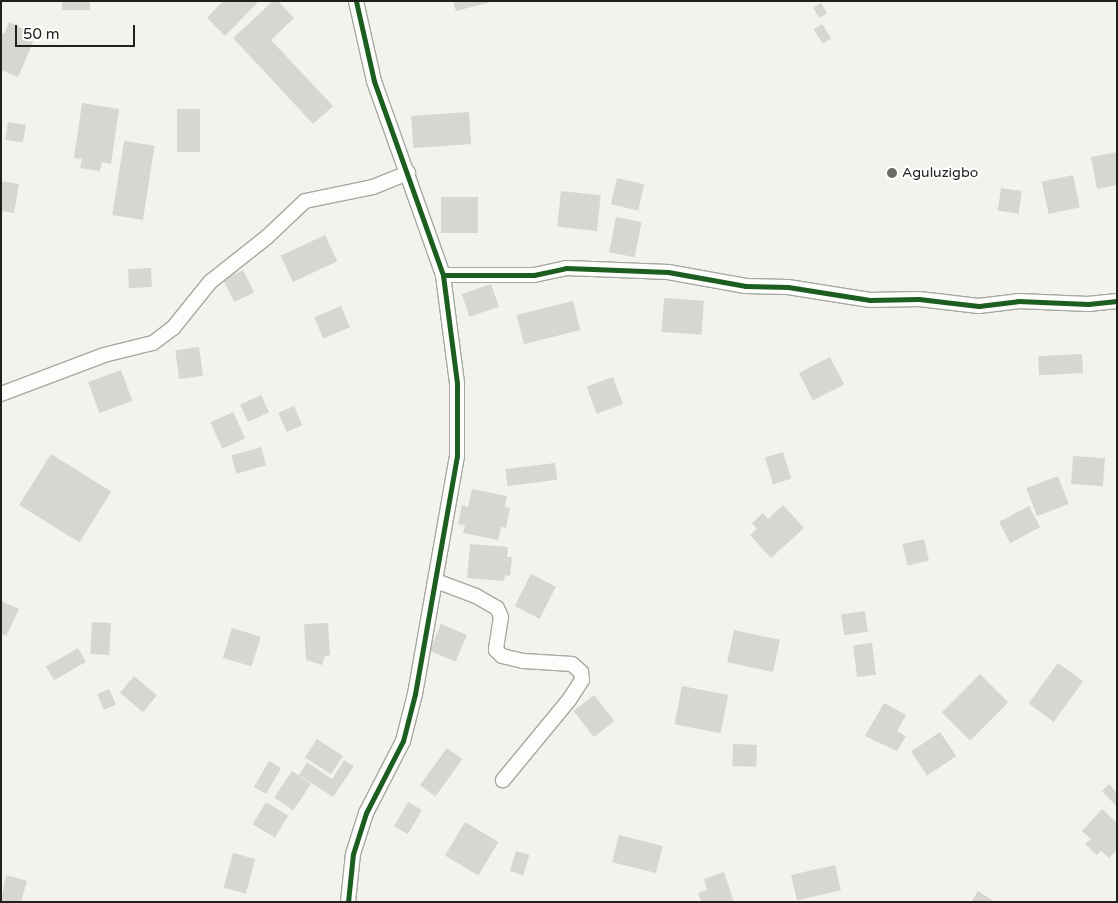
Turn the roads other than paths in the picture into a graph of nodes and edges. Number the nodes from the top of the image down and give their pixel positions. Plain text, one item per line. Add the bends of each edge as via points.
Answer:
1 (356, 1) edge
2 (408, 173) junction
3 (444, 275) junction
4 (1117, 301) edge
5 (1, 394) edge
6 (436, 581) junction
7 (503, 780) dead end
8 (348, 902) edge

1 - 2 street via 374,80
2 - 3 street
2 - 5 street via 373,187 305,201 267,237 210,282 172,328 153,343 104,355
3 - 4 street via 534,274 566,268 593,268 668,272 746,286 788,287 870,300 919,299 980,306 1018,301 1088,304
3 - 6 street via 457,383 457,456
6 - 7 street via 497,608 501,617 496,650 502,656 523,661 572,664 581,672 582,680 569,700
6 - 8 street via 405,732 366,813 353,854

